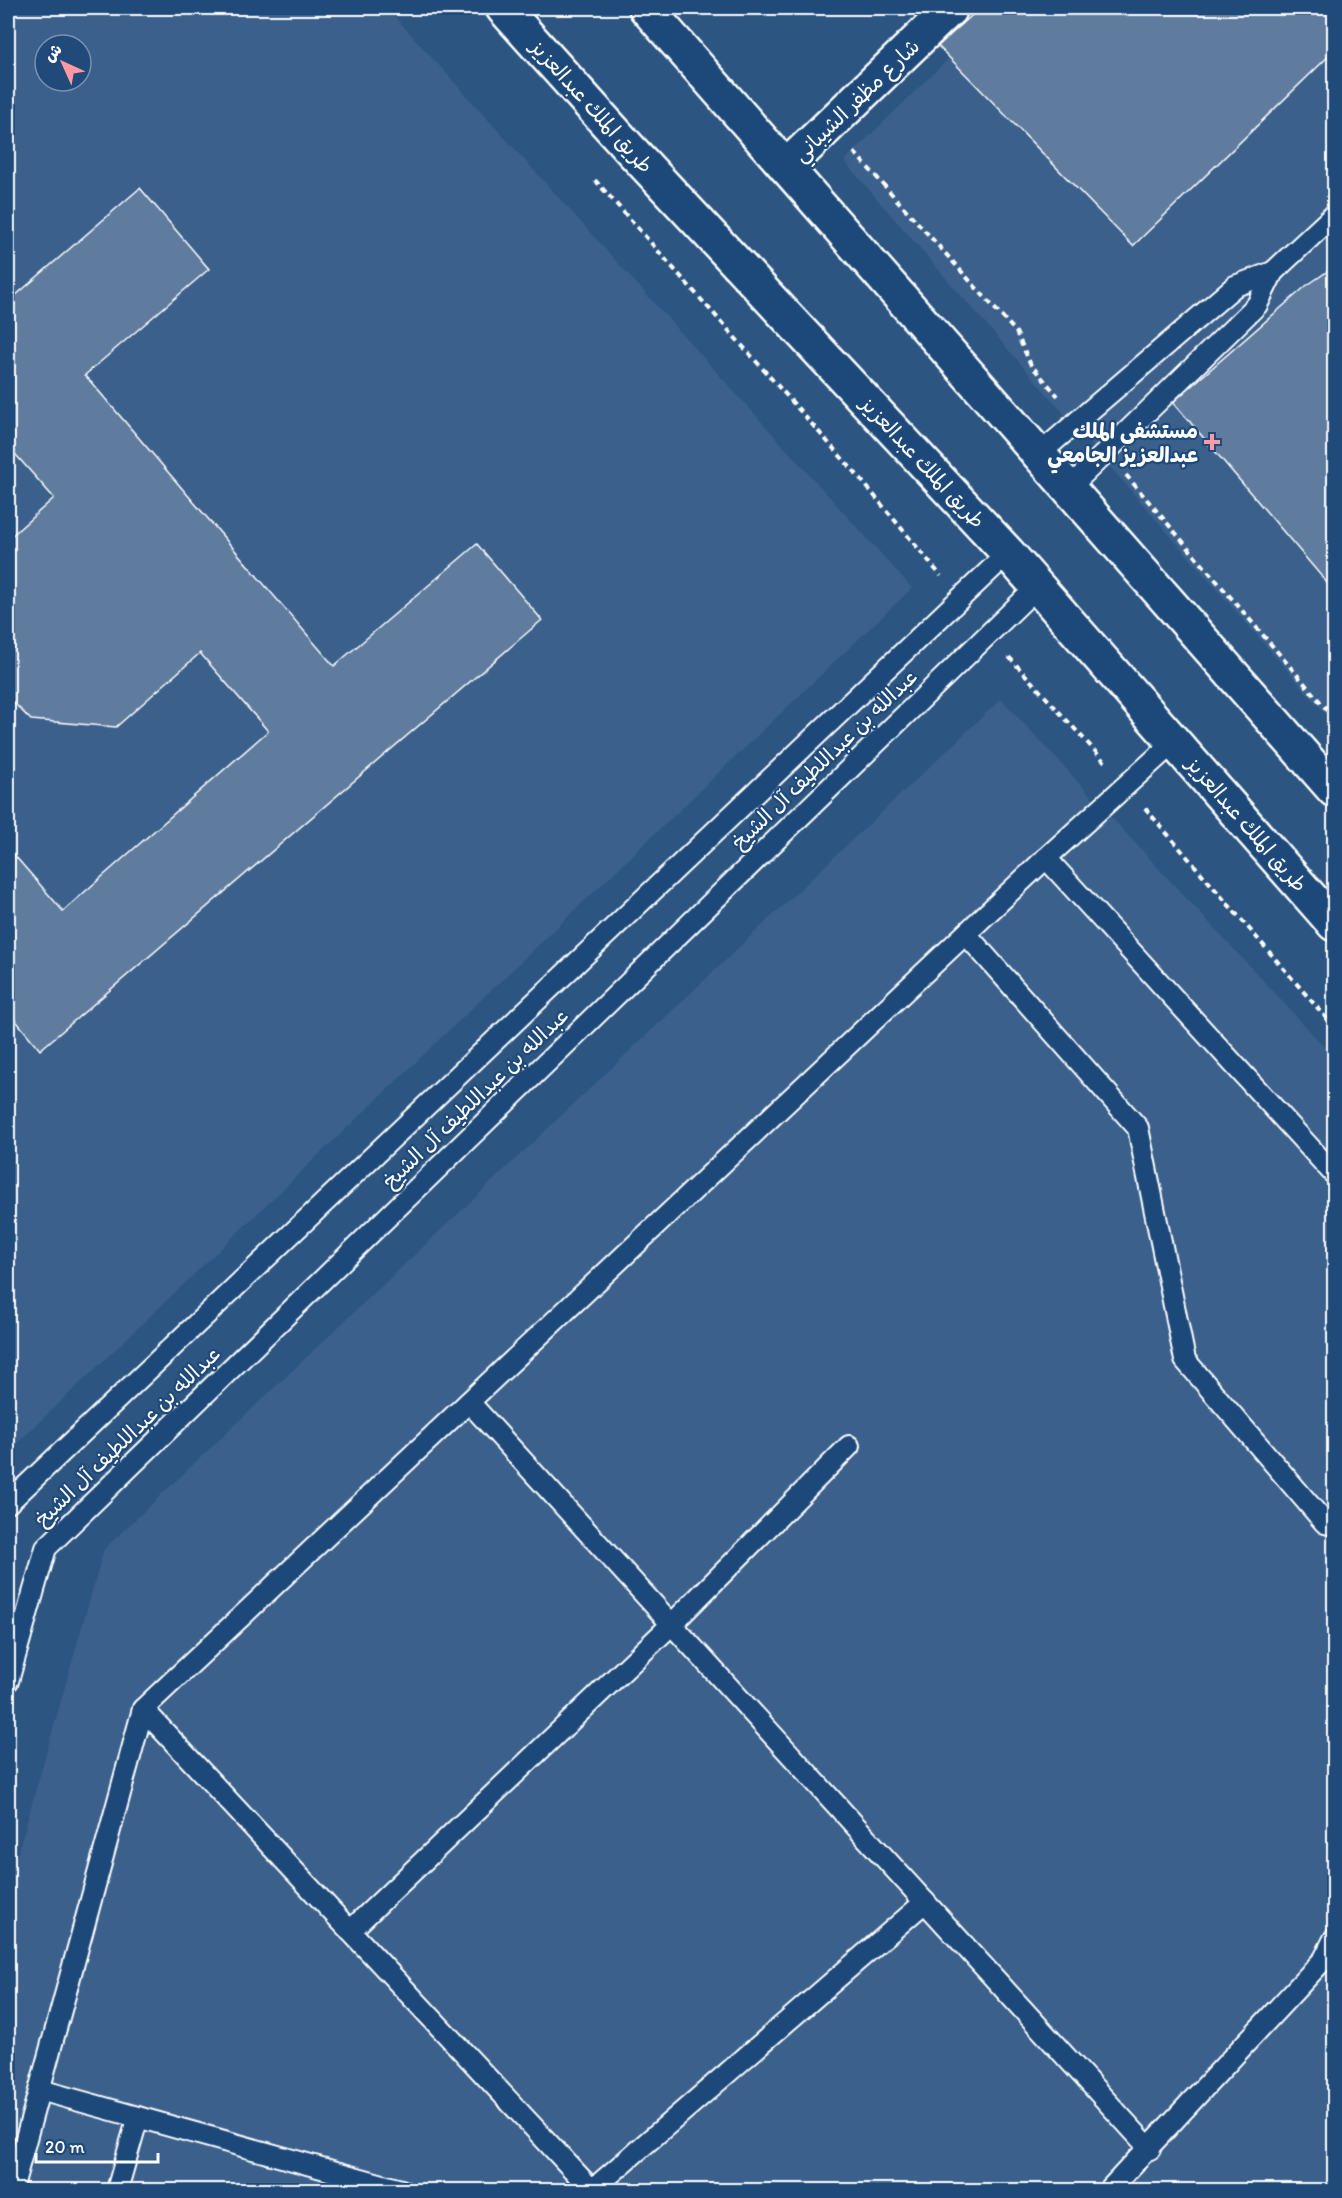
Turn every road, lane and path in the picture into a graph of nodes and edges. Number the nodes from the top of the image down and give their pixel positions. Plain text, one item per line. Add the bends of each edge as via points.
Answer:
1 (503, 8) edge
2 (646, 8) edge
3 (951, 8) edge
4 (830, 125) junction
5 (786, 167) junction
6 (595, 180) dead end
7 (1335, 215) edge
8 (1274, 272) junction
9 (1079, 420) junction
10 (1106, 451) junction
11 (1038, 455) junction
12 (1068, 489) junction
13 (1008, 553) junction
14 (949, 586) dead end
15 (1038, 586) junction
16 (1006, 654) dead end
17 (1335, 718) edge
18 (1175, 741) junction
19 (1125, 786) junction
20 (1335, 790) edge
21 (1046, 858) junction
22 (1335, 924) edge
23 (966, 934) junction
24 (1335, 1027) edge
25 (1335, 1174) edge
26 (470, 1402) junction
27 (849, 1446) dead end
28 (8, 1503) edge
29 (1335, 1525) edge
30 (672, 1624) junction
31 (8, 1681) edge
32 (143, 1709) junction
33 (925, 1902) junction
34 (350, 1931) junction
35 (1335, 1939) edge
36 (40, 2090) junction
37 (138, 2117) junction
38 (1150, 2149) junction
39 (12, 2190) edge
40 (117, 2190) edge
41 (401, 2190) edge
42 (592, 2190) edge
43 (1109, 2190) edge

1 - 13 main road, طريق الملك عبدالعزيز
2 - 5 main road
3 - 4 main road, شارع مظفر الشيباني
4 - 5 main road, شارع مظفر الشيباني
4 - 9 path via 1016,332 1031,364
5 - 11 main road
6 - 14 path via 858,476
7 - 8 lane
8 - 9 lane via 1235,286
8 - 10 lane via 1257,305
9 - 11 lane
10 - 12 lane
10 - 17 path
11 - 12 main road
12 - 20 main road
13 - 15 main road, طريق الملك عبدالعزيز
13 - 28 lane, عبدالله بن عبداللطيف آل الشيخ
15 - 18 main road, طريق الملك عبدالعزيز
15 - 31 lane, عبدالله بن عبداللطيف آل الشيخ via 46,1548
16 - 19 path
18 - 19 lane
18 - 22 main road, طريق الملك عبدالعزيز
19 - 21 lane
19 - 24 path
21 - 23 lane
21 - 25 lane
23 - 26 lane
23 - 29 lane via 1138,1128 1185,1360 1325,1523
26 - 30 lane
26 - 32 lane
27 - 30 lane
30 - 33 lane
30 - 34 lane
32 - 34 lane
32 - 36 lane
33 - 38 lane
33 - 42 lane
34 - 42 lane
35 - 38 lane via 1324,1959
36 - 37 lane
36 - 39 lane
37 - 40 lane
37 - 41 lane
38 - 43 lane

